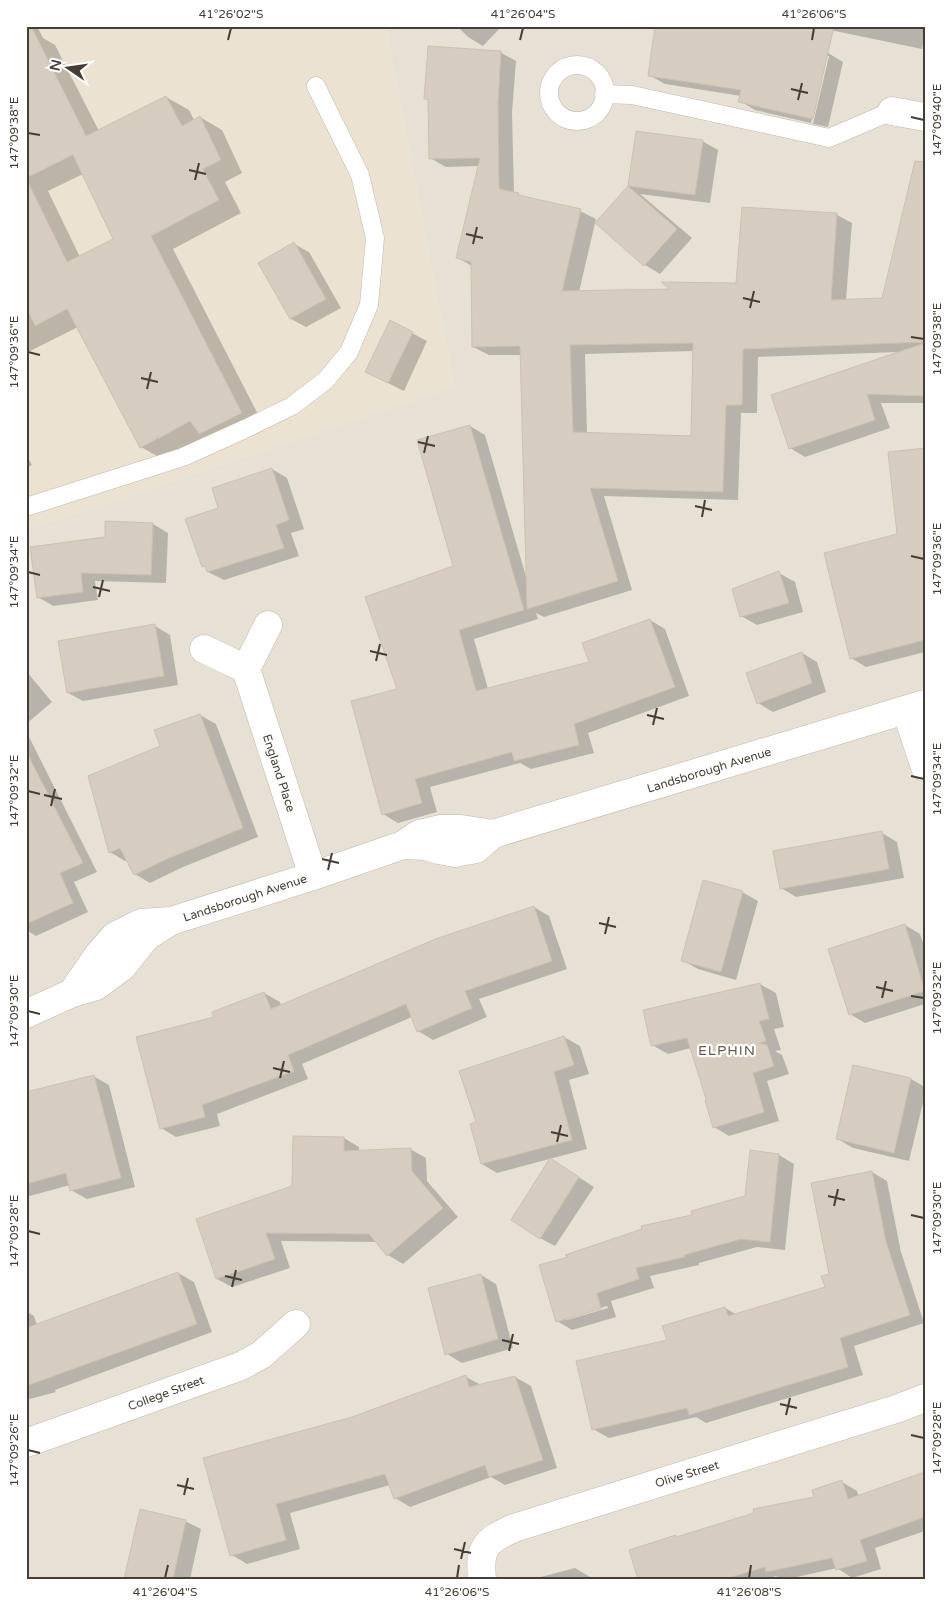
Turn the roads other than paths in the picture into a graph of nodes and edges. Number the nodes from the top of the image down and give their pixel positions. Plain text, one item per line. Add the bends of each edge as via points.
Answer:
1 (316, 86) dead end
2 (604, 94) dead end
3 (892, 111) joint
4 (925, 117) edge
5 (26, 507) edge
6 (268, 625) dead end
7 (204, 649) dead end
8 (246, 669) junction
9 (916, 707) edge
10 (925, 767) edge
11 (313, 876) junction
12 (26, 1014) edge
13 (296, 1324) dead end
14 (925, 1398) edge
15 (26, 1443) edge
16 (482, 1579) edge

1 - 5 lane via 360,175 376,238 369,305 349,352 326,380 292,406 247,428 182,457
2 - 3 lane via 632,95 829,138
3 - 4 street
6 - 8 street
7 - 8 street
8 - 11 street, England Place
9 - 10 street
9 - 11 street, Landsborough Avenue via 493,834 476,849 455,852 403,845
11 - 12 street, Landsborough Avenue via 171,921 146,938 122,967 96,986
13 - 15 street, College Street via 261,1355 241,1366
14 - 16 street, Olive Street via 514,1528 495,1536 485,1546 480,1561

